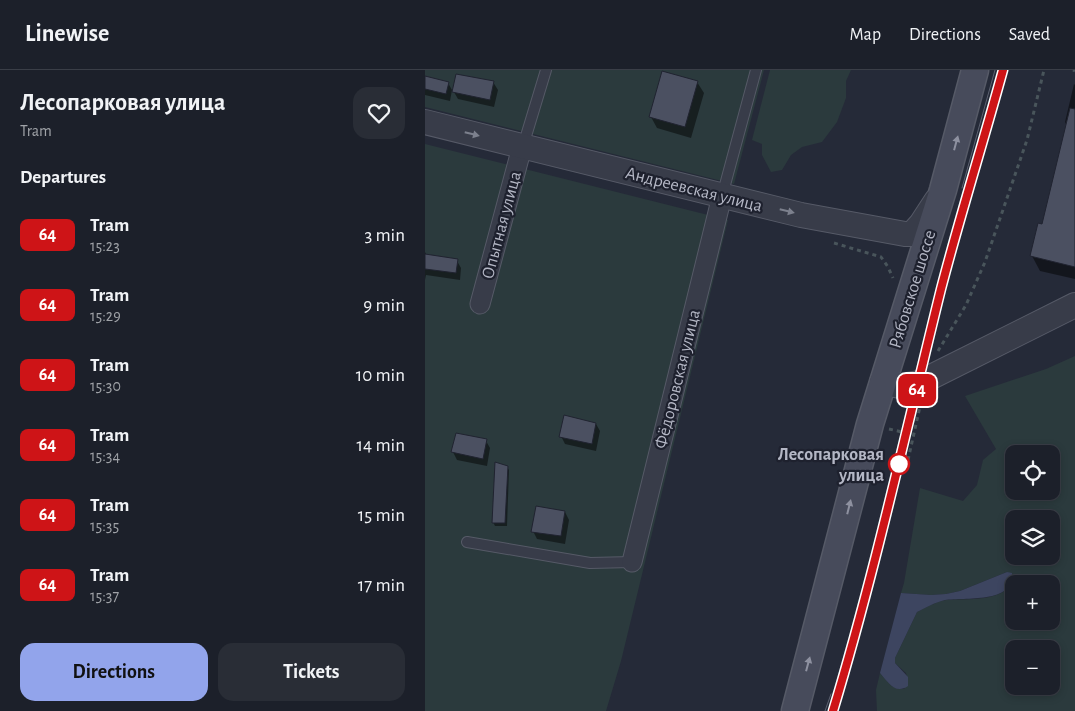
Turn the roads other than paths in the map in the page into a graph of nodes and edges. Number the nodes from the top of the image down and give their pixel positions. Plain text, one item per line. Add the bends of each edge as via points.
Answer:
1 (545, 70) edge
2 (756, 70) edge
3 (975, 70) edge
4 (425, 122) edge
5 (523, 147) junction
6 (943, 190) junction
7 (722, 196) junction
8 (480, 304) dead end
9 (1075, 305) edge
10 (882, 382) junction
11 (467, 542) dead end
12 (632, 562) joint
13 (795, 711) edge

1 - 5 lane
2 - 7 lane
6 -> 3 main road, Рябовское шоссе
4 -> 5 street, Андреевская улица
5 - 7 street, Андреевская улица
5 - 8 street, Опытная улица
7 -> 6 street, Андреевская улица via 801,215 912,234
6 - 10 main road, Рябовское шоссе
7 - 12 street, Фёдоровская улица
9 - 10 street via 919,383 900,386
13 -> 10 main road, Рябовское шоссе
11 - 12 lane via 590,563

